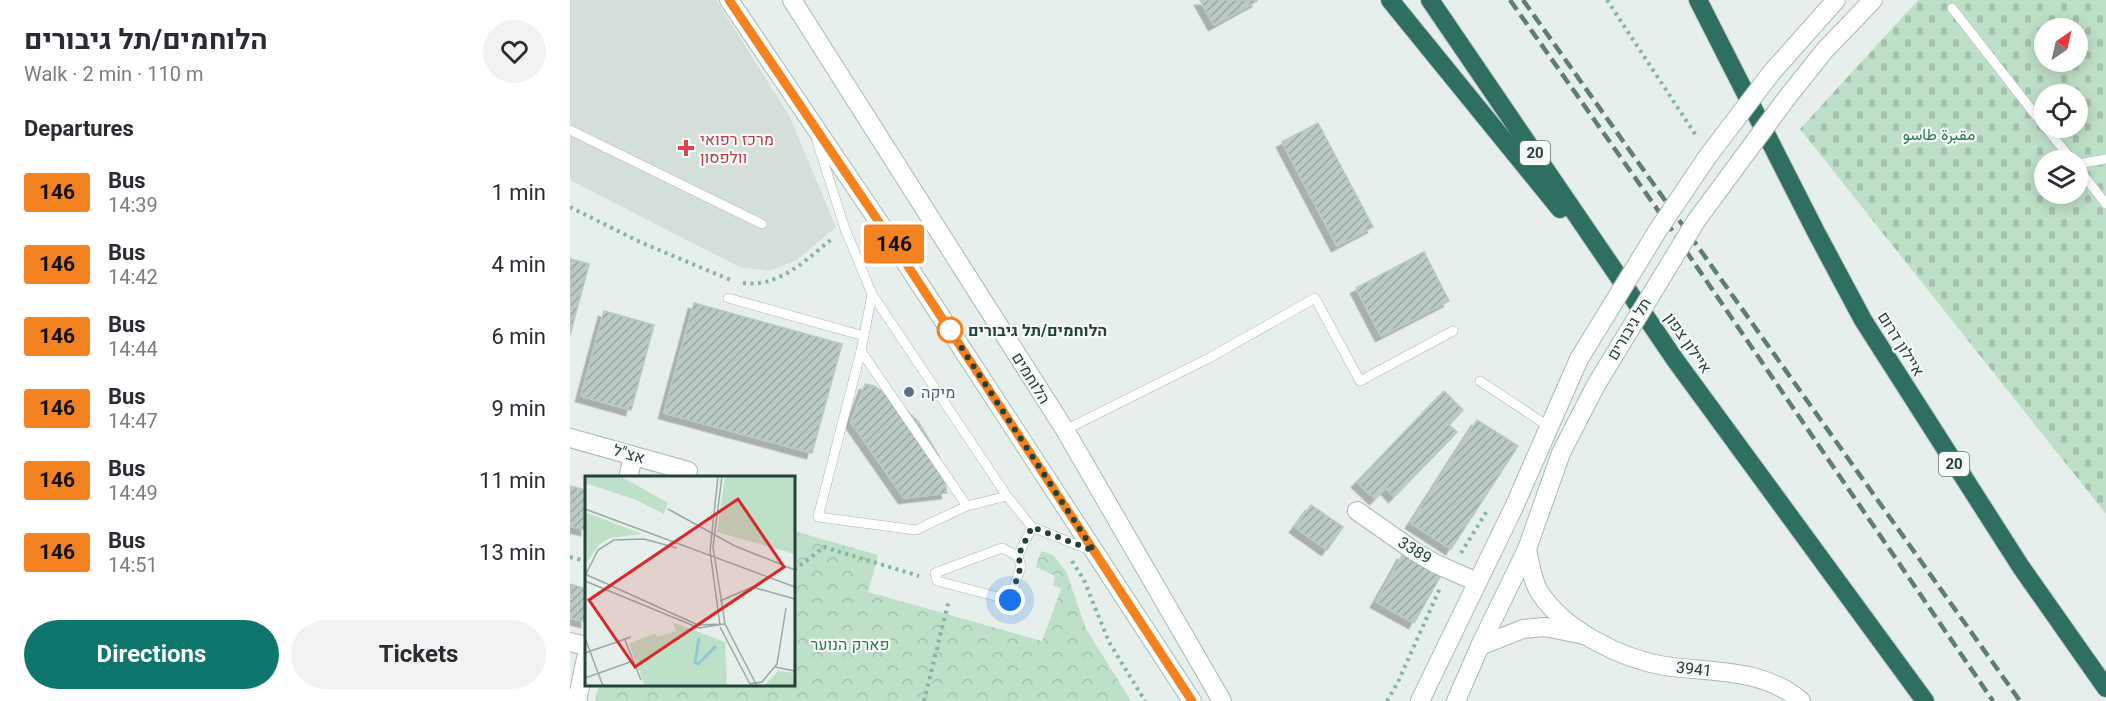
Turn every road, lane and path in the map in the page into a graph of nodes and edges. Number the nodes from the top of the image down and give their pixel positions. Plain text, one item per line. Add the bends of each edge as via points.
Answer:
1 (729, 0) edge
2 (792, 0) edge
3 (1390, 0) edge
4 (1430, 0) edge
5 (1606, 0) edge
6 (1698, 0) edge
7 (1836, 0) edge
8 (1873, 0) edge
9 (1952, 8) dead end
10 (2034, 113) edge
11 (811, 121) junction
12 (1692, 129) dead end
13 (570, 130) edge
14 (2054, 138) edge
15 (2064, 150) edge
16 (2106, 159) edge
17 (2088, 164) edge
18 (2088, 180) edge
19 (2106, 204) edge
20 (570, 207) edge
21 (762, 224) dead end
22 (845, 229) junction
23 (872, 294) junction
24 (728, 298) dead end
25 (1639, 306) junction
26 (1454, 331) dead end
27 (864, 336) junction
28 (861, 351) junction
29 (1480, 381) dead end
30 (1548, 426) junction
31 (1065, 430) junction
32 (570, 438) edge
33 (633, 456) junction
34 (688, 471) dead end
35 (628, 476) edge
36 (1007, 496) junction
37 (967, 506) junction
38 (1488, 508) dead end
39 (1357, 511) dead end
40 (1032, 527) junction
41 (1055, 536) junction
42 (1527, 549) junction
43 (1094, 551) junction
44 (1018, 556) junction
45 (570, 557) edge
46 (585, 561) edge
47 (1456, 561) dead end
48 (795, 569) edge
49 (937, 581) junction
50 (1443, 582) dead end
51 (1477, 582) junction
52 (953, 585) junction
53 (1586, 635) junction
54 (570, 642) edge
55 (585, 646) edge
56 (1480, 646) junction
57 (585, 663) edge
58 (1434, 673) junction
59 (2106, 688) edge
60 (577, 701) edge
61 (924, 701) edge
62 (1145, 701) edge
63 (1192, 701) edge
64 (1222, 701) edge
65 (1387, 701) edge
66 (1408, 701) edge
67 (1420, 701) edge
68 (1456, 701) edge
69 (1801, 701) edge
70 (1925, 701) edge

1 - 11 street
2 - 31 street, הלוחמים
3 - 25 highway
4 - 25 highway, איילון צפון / 20
5 - 12 path
6 - 59 highway, איילון דרום / 20 via 1863,320 2021,567
7 - 30 street, תל גיבורים, bridge via 1772,72 1708,156 1579,360
8 - 42 street, תל גיבורים, bridge via 1825,50 1696,221 1596,385 1561,453
9 - 10 lane
11 - 22 lane
11 - 43 street
13 - 21 lane
14 - 15 lane
16 - 17 lane
18 - 19 lane
20 - 22 path via 702,269 753,285 794,269
22 - 23 lane
23 - 27 lane
23 - 36 lane
24 - 27 lane
25 - 70 highway, איילון צפון / 20
26 - 31 lane via 1360,381 1315,298 1211,357
27 - 28 lane
28 - 37 lane
28 - 37 lane via 818,517 916,530
29 - 30 lane
30 - 51 street, תל גיבורים
31 - 64 street, הלוחמים
32 - 33 street, אצ"ל
33 - 34 street, אצ"ל
33 - 35 street
36 - 37 lane
36 - 40 lane
38 - 47 path
39 - 51 street, 3389 via 1421,555
40 - 41 lane
40 - 44 lane
41 - 43 lane
41 - 62 path via 1084,580 1109,642
42 - 53 street, 3941 via 1540,592
42 - 56 street, תל גיבורים
43 - 63 street
44 - 49 lane via 1002,548 936,573
44 - 52 lane via 1021,566 1010,600
45 - 46 path
48 - 49 path via 824,547
49 - 52 lane
50 - 65 path
51 - 58 street, תל גיבורים
52 - 61 path
53 - 56 street, 3941 via 1545,627 1523,629
53 - 69 street, 3941 via 1636,659 1764,680
54 - 55 street
56 - 68 street, תל גיבורים
57 - 60 street
58 - 66 street
58 - 67 street, תל גיבורים

